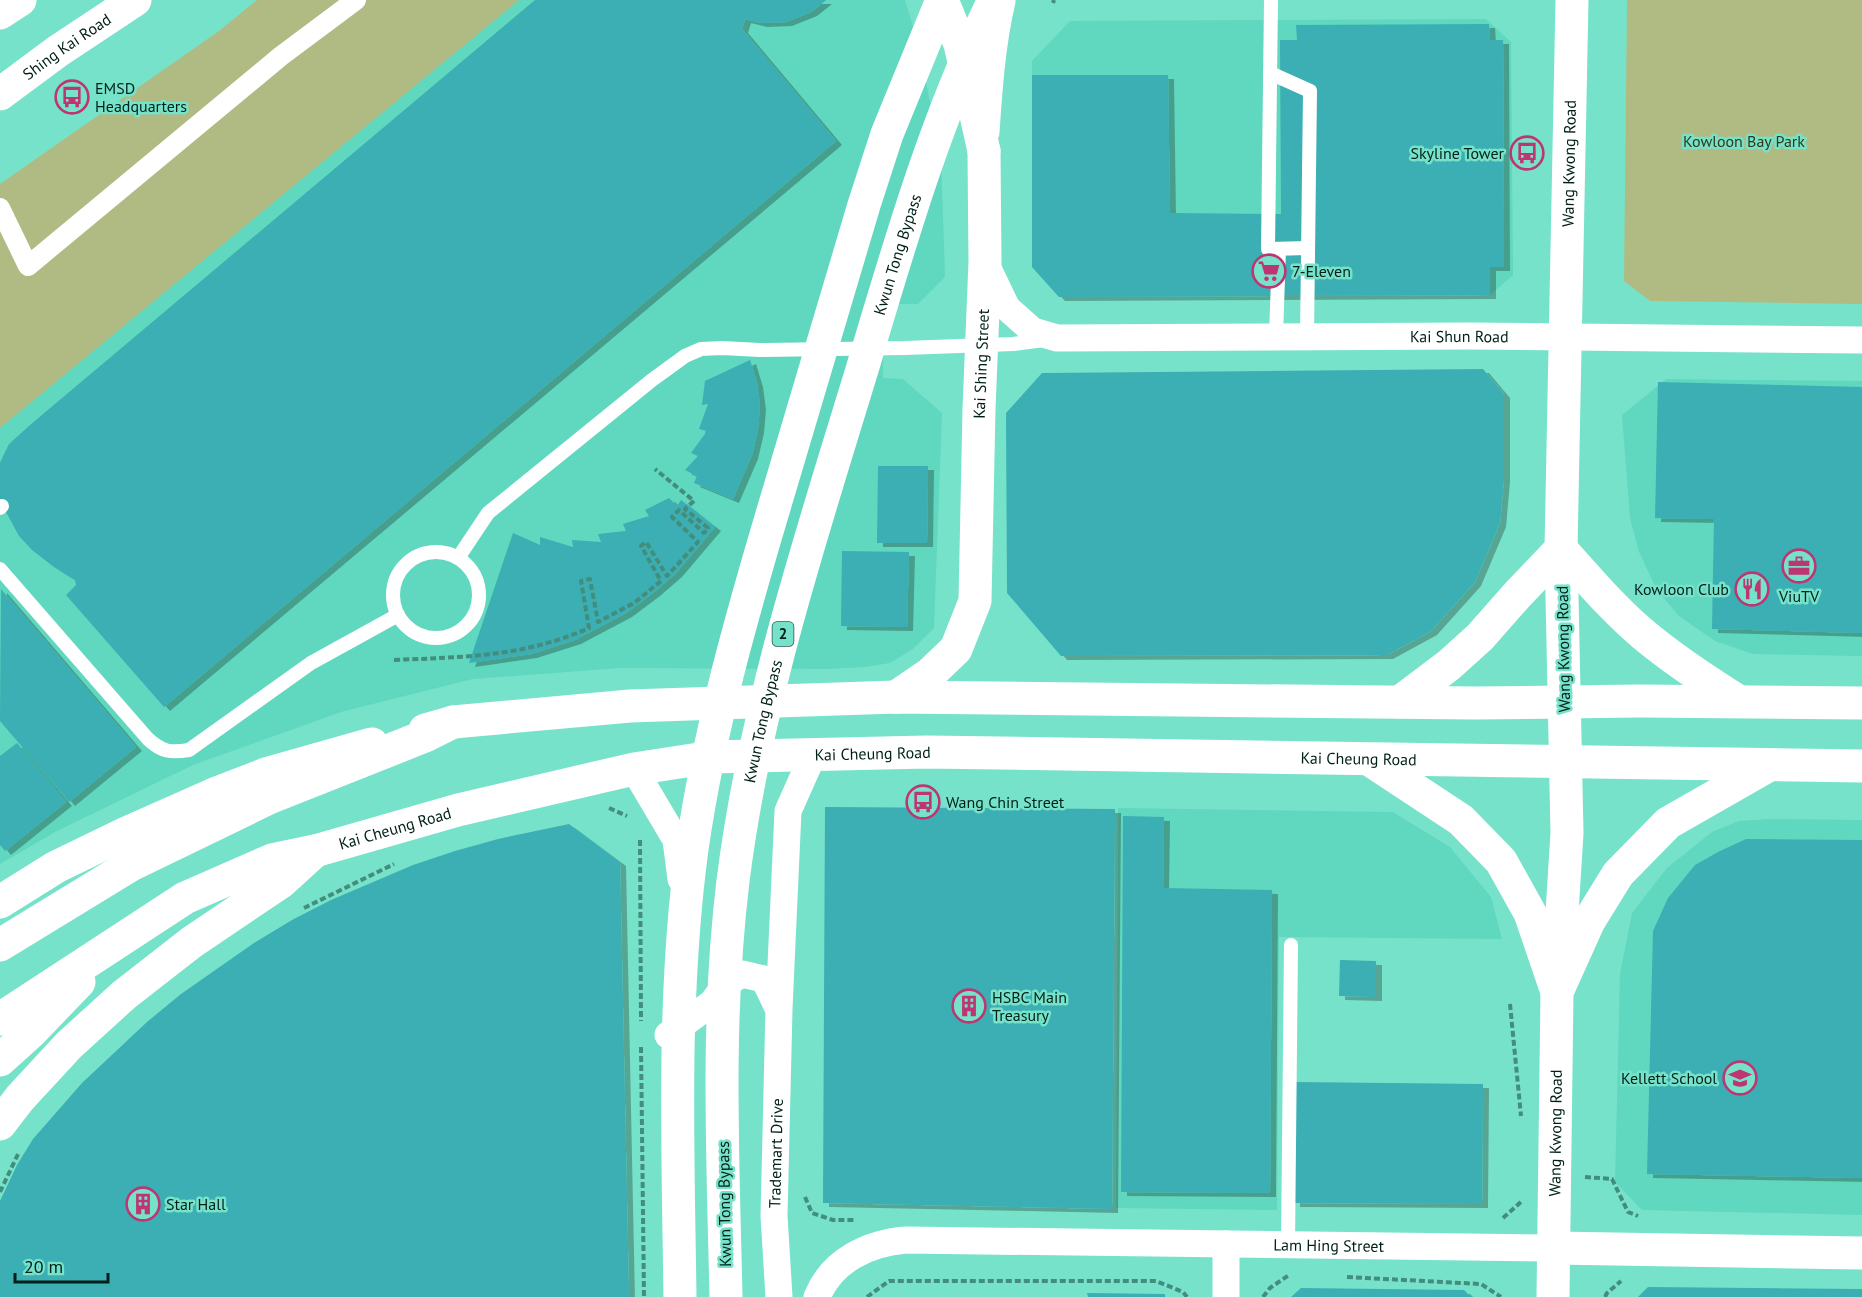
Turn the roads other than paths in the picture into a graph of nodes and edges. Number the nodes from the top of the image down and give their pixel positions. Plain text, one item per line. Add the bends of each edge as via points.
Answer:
1 (20, 0) edge
2 (135, 0) edge
3 (356, 0) edge
4 (942, 0) edge
5 (994, 0) edge
6 (1003, 0) edge
7 (1271, 0) edge
8 (1572, 0) edge
9 (0, 14) edge
10 (1270, 73) junction
11 (0, 94) edge
12 (984, 151) junction
13 (0, 208) edge
14 (1308, 248) junction
15 (1279, 249) junction
16 (985, 262) junction
17 (1276, 336) junction
18 (1564, 336) junction
19 (1307, 337) junction
20 (1057, 338) junction
21 (1862, 340) edge
22 (981, 345) junction
23 (1561, 549) junction
24 (458, 558) junction
25 (0, 569) edge
26 (398, 615) junction
27 (896, 697) junction
28 (1566, 701) junction
29 (1400, 702) junction
30 (1738, 702) junction
31 (1862, 703) edge
32 (453, 722) junction
33 (813, 755) junction
34 (1370, 760) junction
35 (1564, 763) junction
36 (1767, 766) junction
37 (1862, 766) edge
38 (634, 769) junction
39 (315, 851) junction
40 (0, 902) edge
41 (0, 945) edge
42 (1291, 945) dead end
43 (113, 946) junction
44 (1557, 992) junction
45 (779, 1009) junction
46 (0, 1019) edge
47 (668, 1035) junction
48 (0, 1060) edge
49 (0, 1124) edge
50 (1226, 1244) junction
51 (1288, 1245) junction
52 (1554, 1248) junction
53 (1862, 1253) edge
54 (671, 1297) edge
55 (680, 1297) edge
56 (726, 1297) edge
57 (779, 1297) edge
58 (817, 1297) edge
59 (1226, 1297) edge
60 (1553, 1297) edge

1 - 9 main road
2 - 11 main road, Shing Kai Road
3 - 13 street via 281,56 28,266
4 - 12 main road via 960,44
4 - 55 main road via 887,134 864,205 736,638 706,770 682,939 677,1106
5 - 56 main road, Kwun Tong Bypass / 2 via 961,70 913,199 799,575 752,762 733,882 724,1009
6 - 12 street, Kai Shing Street via 990,78
7 - 10 lane
8 - 18 main road, Wang Kwong Road
10 - 14 lane via 1310,91
10 - 15 lane via 1268,249
12 - 16 main road, Kai Shing Street
14 - 15 lane
14 - 19 lane
15 - 17 lane
16 - 20 street, Kai Shun Road via 1007,308 1033,331
16 - 22 main road, Kai Shing Street
17 - 19 street, Kai Shun Road
17 - 20 street, Kai Shun Road
18 - 19 street, Kai Shun Road
18 - 21 street, Kai Shun Road
18 - 23 main road, Wang Kwong Road
20 - 22 lane, Kai Shun Road
22 - 24 lane, Kai Shun Road via 701,349 652,380 488,513
22 - 27 main road, Kai Shing Street via 975,601 956,649 931,673
23 - 28 main road, Wang Kwong Road
23 - 29 main road via 1480,637
23 - 30 main road via 1642,633
24 - 26 lane via 430,552 406,564 393,589
24 - 26 lane via 476,579 479,593 471,620 461,630 441,637 419,634
25 - 26 lane via 148,739 159,749 177,752 189,750 311,663
27 - 29 main road
27 - 32 main road via 630,706
28 - 29 main road
28 - 30 main road
28 - 35 main road, Wang Kwong Road
30 - 31 main road
32 - 40 main road via 266,774 212,795 56,867
32 - 41 main road via 269,798 131,865
33 - 34 main road, Kai Cheung Road via 927,752
33 - 38 main road, Kai Cheung Road via 712,757
33 - 45 street, Trademart Drive via 788,811
34 - 35 main road, Kai Cheung Road
34 - 44 main road via 1461,820 1502,861 1530,913
35 - 36 main road, Kai Cheung Road
35 - 44 main road, Wang Kwong Road via 1566,857
36 - 37 main road, Kai Cheung Road
36 - 44 main road via 1668,823 1618,874 1589,921
38 - 39 main road, Kai Cheung Road via 458,810
38 - 47 street via 676,840 681,872
39 - 43 main road via 272,860 185,898
39 - 49 main road, Kai Cheung Road via 281,882 124,994 69,1045
42 - 51 lane
43 - 46 main road
43 - 48 main road
44 - 52 main road, Wang Kwong Road
45 - 47 street, Trademart Drive via 764,979 742,974 728,982 712,1003
45 - 57 street, Trademart Drive via 774,1215
47 - 54 street
50 - 51 street, Lam Hing Street
50 - 58 street, Lam Hing Street via 891,1241 871,1246 842,1264 828,1277
50 - 59 street
51 - 52 street, Lam Hing Street
52 - 53 main road, Lam Hing Street
52 - 60 main road, Wang Kwong Road

